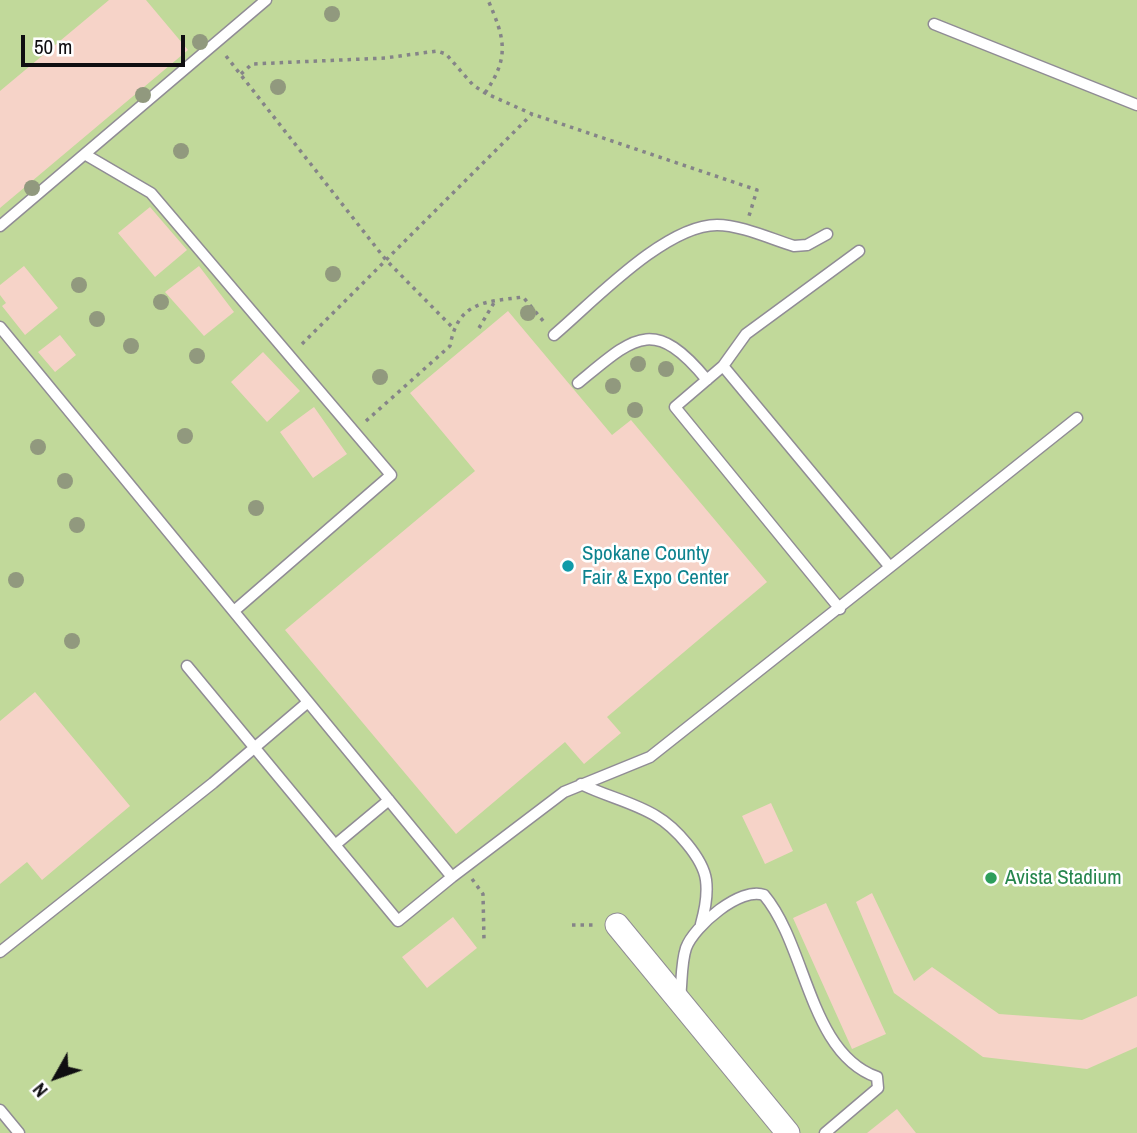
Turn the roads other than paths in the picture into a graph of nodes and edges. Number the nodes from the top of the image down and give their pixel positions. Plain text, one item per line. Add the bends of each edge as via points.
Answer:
1 (266, 0) edge
2 (934, 24) dead end
3 (1137, 105) edge
4 (86, 155) junction
5 (0, 226) edge
6 (827, 234) dead end
7 (859, 251) dead end
8 (0, 327) edge
9 (554, 335) road end
10 (723, 366) junction
11 (707, 380) junction
12 (578, 383) dead end
13 (1077, 418) dead end
14 (890, 568) junction
15 (840, 609) junction
16 (234, 611) junction
17 (187, 666) dead end
18 (308, 702) junction
19 (254, 747) junction
20 (581, 784) junction
21 (389, 800) junction
22 (335, 845) junction
23 (452, 877) junction
24 (701, 924) junction
25 (617, 925) dead end
26 (0, 952) edge
27 (680, 1003) junction
28 (0, 1110) edge
29 (19, 1133) edge
30 (788, 1133) edge
31 (825, 1133) edge

1 - 4 lane
2 - 3 lane
4 - 5 lane
4 - 16 lane via 151,193 391,474
6 - 9 lane via 807,245 794,246 718,225 693,229 638,264
7 - 10 lane via 746,334
8 - 16 lane
10 - 11 lane
10 - 14 lane
11 - 12 lane via 687,355 671,345 637,338
11 - 15 lane via 675,407
13 - 14 lane
14 - 15 lane
15 - 20 lane via 650,757
16 - 18 lane
17 - 19 lane
18 - 19 lane
18 - 21 lane
19 - 22 lane
19 - 26 lane
20 - 23 lane
20 - 24 lane via 667,824 704,871
21 - 22 lane
21 - 23 lane
22 - 23 lane via 398,921
24 - 27 lane via 684,956
24 - 31 lane via 741,897 764,895 837,1049 862,1072 877,1077 878,1088
25 - 27 street
27 - 30 street
28 - 29 lane

